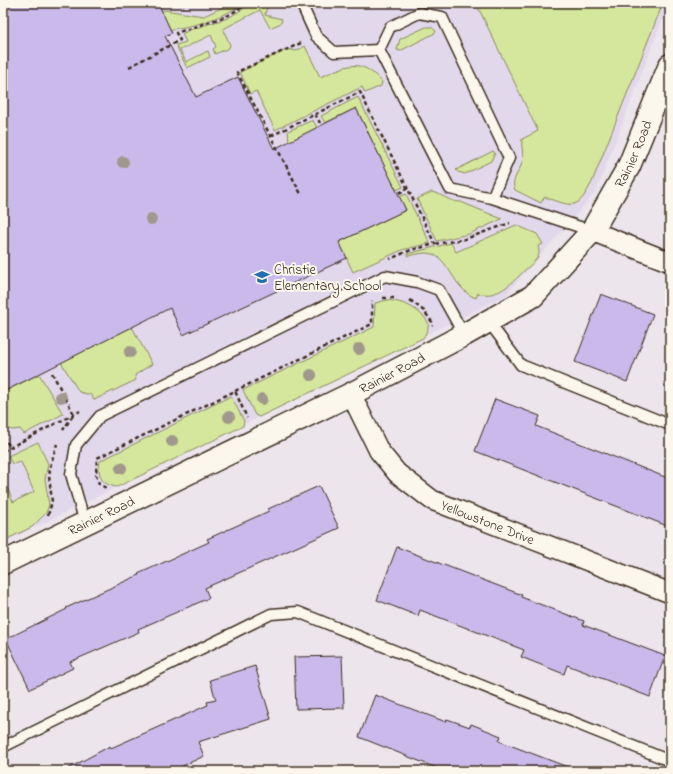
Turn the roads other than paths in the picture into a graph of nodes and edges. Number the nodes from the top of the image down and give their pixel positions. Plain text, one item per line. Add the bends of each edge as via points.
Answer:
1 (301, 3) edge
2 (378, 50) junction
3 (670, 65) edge
4 (665, 89) edge
5 (492, 198) junction
6 (592, 231) junction
7 (670, 262) edge
8 (488, 321) junction
9 (464, 335) junction
10 (350, 394) junction
11 (670, 426) edge
12 (85, 523) junction
13 (3, 563) edge
14 (670, 594) edge
15 (3, 747) edge
16 (670, 761) edge

1 - 2 lane via 316,36 334,52
2 - 5 lane via 450,189
2 - 5 lane via 390,27 419,13 442,17 509,158
3 - 4 street, Rainier Road
4 - 6 street, Rainier Road via 629,166
5 - 6 lane
6 - 7 street
6 - 8 street, Rainier Road via 533,296
8 - 9 street, Rainier Road
8 - 11 lane via 521,365
9 - 10 street, Rainier Road
9 - 12 lane via 439,290 418,282 385,276 100,416 76,445 71,474
10 - 12 street, Rainier Road
10 - 14 street, Yellowstone Drive via 379,451 397,473 432,500
12 - 13 street, Rainier Road
15 - 16 lane via 271,614 298,612

